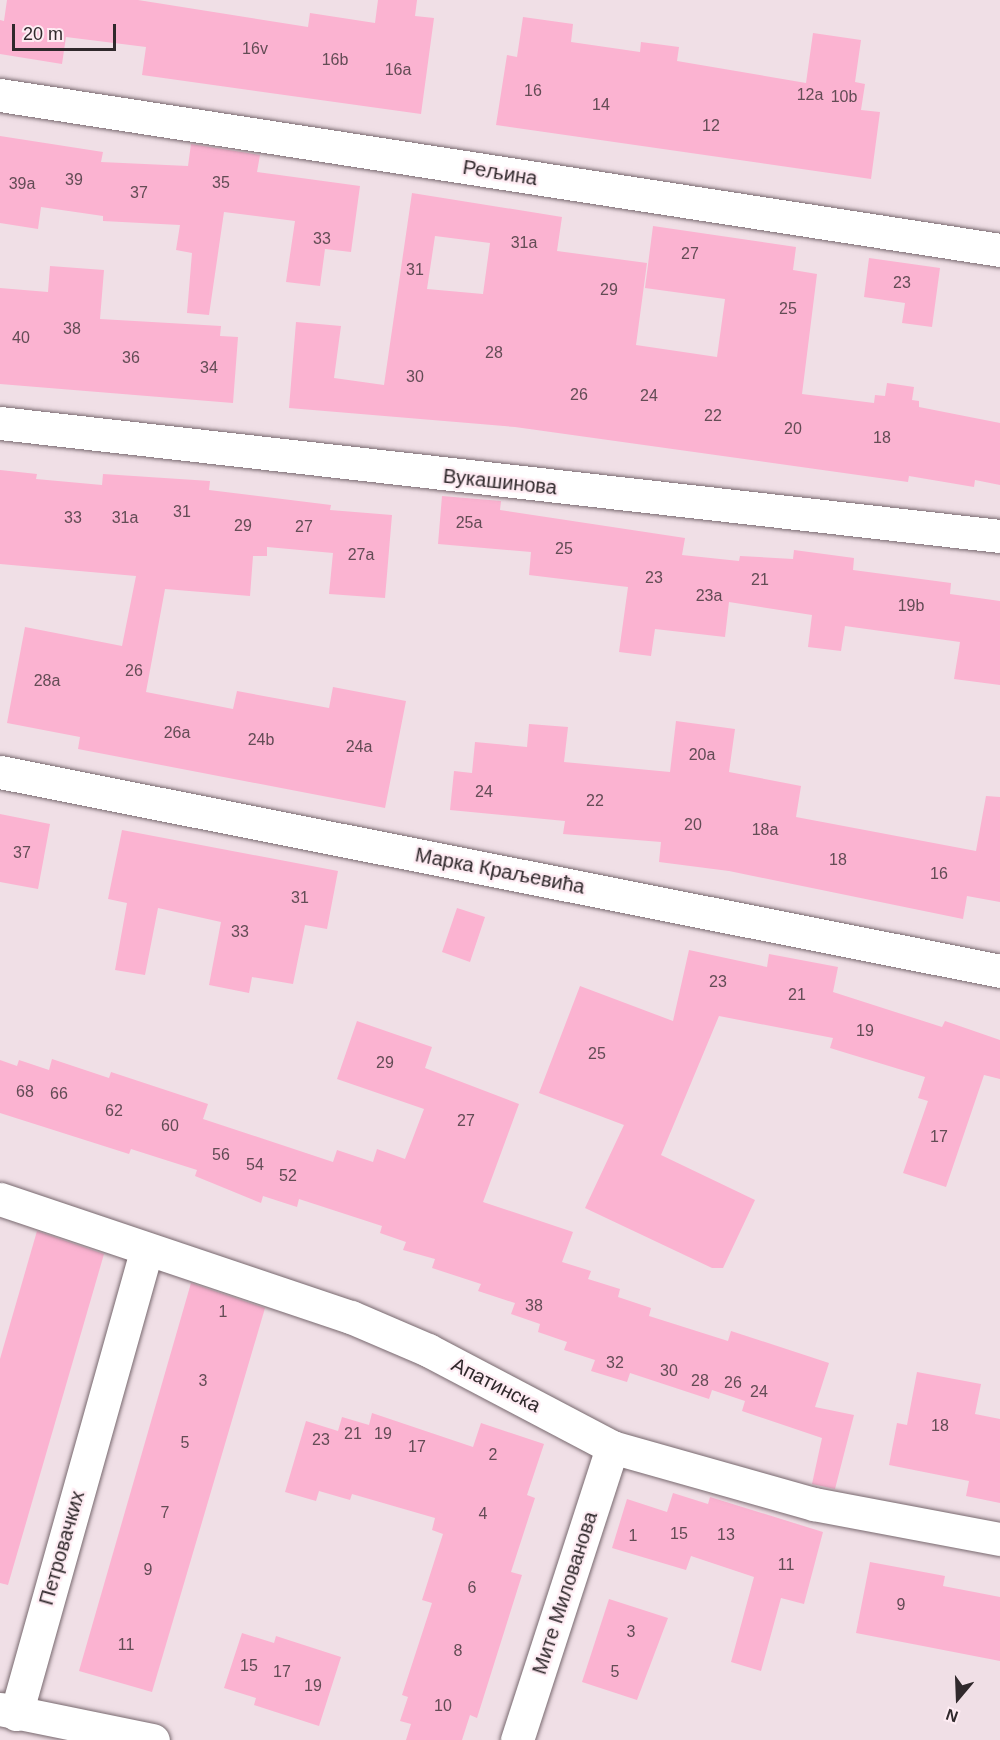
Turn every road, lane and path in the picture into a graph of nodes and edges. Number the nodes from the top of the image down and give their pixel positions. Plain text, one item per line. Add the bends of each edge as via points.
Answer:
1 (0, 95) edge
2 (1000, 250) edge
3 (0, 423) edge
4 (1000, 536) edge
5 (0, 772) edge
6 (1000, 971) edge
7 (0, 1199) edge
8 (147, 1249) junction
9 (612, 1447) junction
10 (1000, 1539) edge
11 (8, 1711) edge
12 (153, 1740) edge
13 (517, 1740) edge

1 - 2 street, Рељина
3 - 4 street, Вукашинова
5 - 6 street, Марка Краљевића
7 - 8 street, Апатинска
8 - 9 street, Апатинска via 351,1317 428,1350
8 - 11 street, Петровачких
9 - 10 street, Апатинска via 814,1504
9 - 13 street, Мите Милованова
11 - 12 street, Петровачких

